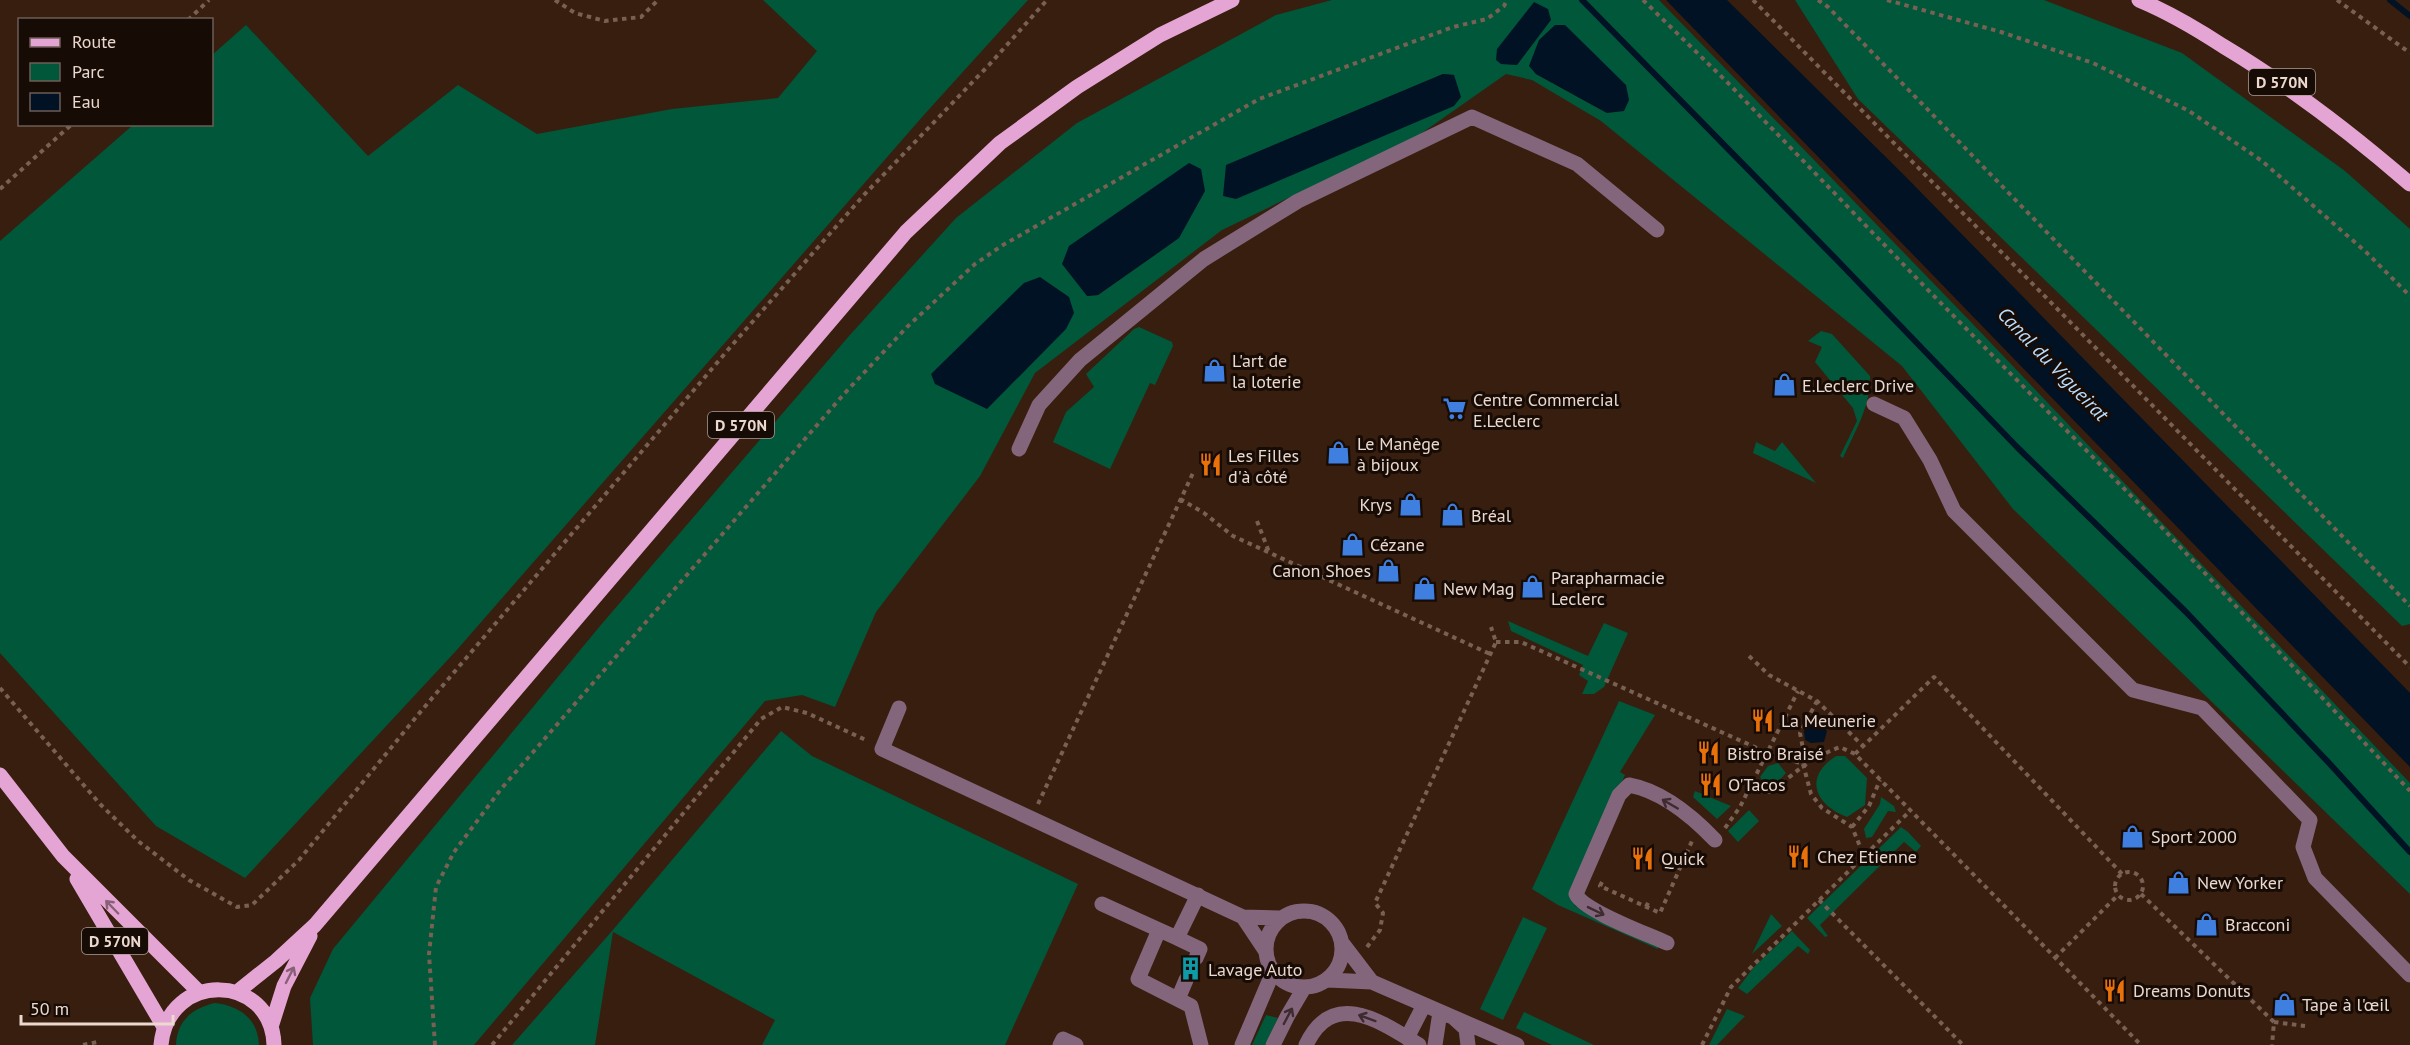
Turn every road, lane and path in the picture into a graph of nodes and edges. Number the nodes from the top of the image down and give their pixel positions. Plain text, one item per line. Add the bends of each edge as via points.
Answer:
1 (209, 0) edge
2 (555, 0) edge
3 (658, 0) edge
4 (1047, 0) edge
5 (1232, 0) edge
6 (1507, 0) edge
7 (1643, 0) edge
8 (1753, 0) edge
9 (1818, 0) edge
10 (1887, 0) edge
11 (2139, 0) edge
12 (2337, 0) edge
13 (190, 18) edge
14 (2410, 53) edge
15 (70, 126) edge
16 (2410, 184) edge
17 (0, 189) edge
18 (1657, 230) dead end
19 (2410, 296) edge
20 (1874, 404) dead end
21 (1020, 449) dead end
22 (1193, 473) dead end
23 (1180, 499) junction
24 (1257, 521) dead end
25 (1269, 553) junction
26 (2410, 606) edge
27 (1491, 627) dead end
28 (1496, 642) junction
29 (1490, 654) junction
30 (1749, 656) dead end
31 (2410, 668) edge
32 (0, 688) edge
33 (1798, 691) junction
34 (1817, 701) junction
35 (899, 708) dead end
36 (1863, 746) junction
37 (882, 749) junction
38 (1768, 753) junction
39 (1856, 754) junction
40 (1803, 764) junction
41 (0, 775) edge
42 (1880, 780) junction
43 (1749, 791) dead end
44 (2410, 791) edge
45 (1910, 811) junction
46 (1032, 817) junction
47 (1852, 827) junction
48 (1715, 840) dead end
49 (63, 856) junction
50 (1864, 856) junction
51 (2122, 874) junction
52 (1604, 879) dead end
53 (2141, 894) junction
54 (1198, 896) junction
55 (2118, 896) junction
56 (1650, 899) dead end
57 (1819, 900) junction
58 (1102, 904) dead end
59 (1242, 917) junction
60 (1281, 918) junction
61 (315, 925) junction
62 (1159, 930) junction
63 (1177, 938) junction
64 (1667, 943) dead end
65 (1343, 944) junction
66 (1265, 950) junction
67 (1196, 958) dead end
68 (2055, 958) junction
69 (1357, 963) junction
70 (1273, 972) junction
71 (2410, 975) edge
72 (1186, 980) tunnel mouth
73 (1328, 980) junction
74 (1372, 982) junction
75 (1304, 988) junction
76 (199, 992) junction
77 (237, 992) junction
78 (1178, 999) junction
79 (1424, 1005) junction
80 (1446, 1015) junction
81 (2274, 1022) junction
82 (2305, 1026) dead end
83 (164, 1027) junction
84 (273, 1040) edge
85 (1309, 1041) edge
86 (1413, 1041) edge
87 (83, 1045) edge
88 (99, 1045) edge
89 (161, 1045) edge
90 (435, 1045) edge
91 (492, 1045) edge
92 (1060, 1045) edge
93 (1076, 1045) edge
94 (1201, 1045) edge
95 (1242, 1045) edge
96 (1273, 1045) edge
97 (1435, 1045) edge
98 (1468, 1045) edge
99 (1517, 1045) edge
100 (1702, 1045) edge
101 (1963, 1045) edge
102 (2141, 1045) edge
103 (2272, 1045) edge

1 - 13 path
2 - 3 path via 575,13 604,21 641,17
4 - 32 path via 848,213 422,710 299,860 252,905 237,907 189,880 138,841 100,804
5 - 61 main road, D 570N via 1160,35 1077,87 1000,143 906,232
6 - 90 path via 1487,19 1453,27 1259,99 1003,245 975,264 907,327 844,394 501,789 454,852 436,887 429,954
7 - 44 path via 2151,516
8 - 31 path
9 - 26 path
10 - 19 path via 2093,63 2189,111 2262,161
11 - 16 main road, D 570N via 2276,78
12 - 14 path
15 - 17 path
18 - 21 street via 1577,164 1472,117 1298,201 1204,259 1080,360 1039,405
20 - 71 street via 1904,418 1930,460 1954,511 2133,690 2202,708 2310,820 2303,847 2316,878
22 - 23 path
23 - 25 path via 1233,536
23 - 46 path
24 - 25 path
25 - 29 path
27 - 28 path
28 - 29 path
28 - 38 path via 1521,642
29 - 69 path via 1375,903 1383,913 1380,930
30 - 33 path via 1769,675
33 - 34 path
33 - 38 path
34 - 36 path
34 - 40 path via 1800,733
35 - 37 street
36 - 39 path
36 - 51 path via 1934,677
37 - 46 street
37 - 91 path via 807,713 782,707 761,718
38 - 40 path
39 - 40 path via 1840,747
39 - 42 path
40 - 43 path via 1772,792
40 - 47 path via 1811,794 1822,808
41 - 49 main road, D 570N
42 - 45 path
42 - 47 path via 1869,806
45 - 50 path
45 - 68 path
46 - 54 street
47 - 50 path
48 -> 64 street via 1694,818 1649,792 1629,785 1619,795 1576,894 1592,909
76 -> 49 main road, D 570N
49 - 83 main road, D 570N
50 - 57 path
51 - 53 path via 2133,872 2140,876 2144,887
51 - 55 path via 2115,884
52 - 56 path via 1600,886 1646,907
53 - 55 path via 2130,901
53 - 81 path
54 - 59 street
54 - 63 street
55 - 68 path
57 - 100 path via 1731,987
57 - 101 path
58 - 62 street
59 - 60 street
59 - 66 street
60 - 65 street via 1306,910 1319,914 1335,926
60 - 66 street via 1267,937
61 - 77 main road, D 570N
84 -> 61 main road, D 570N via 284,986
62 - 63 street
62 - 78 street via 1137,979
63 - 67 street via 1200,949
65 - 69 street
65 - 73 street via 1337,970
66 - 70 street
68 - 102 path
69 - 74 street
70 - 75 street via 1281,981
70 - 95 street
72 - 78 street
73 - 74 street
73 - 75 street
74 - 79 street
96 -> 75 street
76 - 77 main road via 218,988
76 - 83 main road via 184,999
77 - 84 main road via 264,1013
78 - 94 street via 1191,1005
79 - 80 street
79 - 86 street
80 - 97 street
80 - 98 street via 1466,1029
80 - 99 street
81 - 82 path
81 - 103 path
83 - 89 main road
86 -> 85 street via 1364,1016 1339,1012 1322,1022
87 - 88 path via 97,1041
92 - 93 street via 1063,1039

